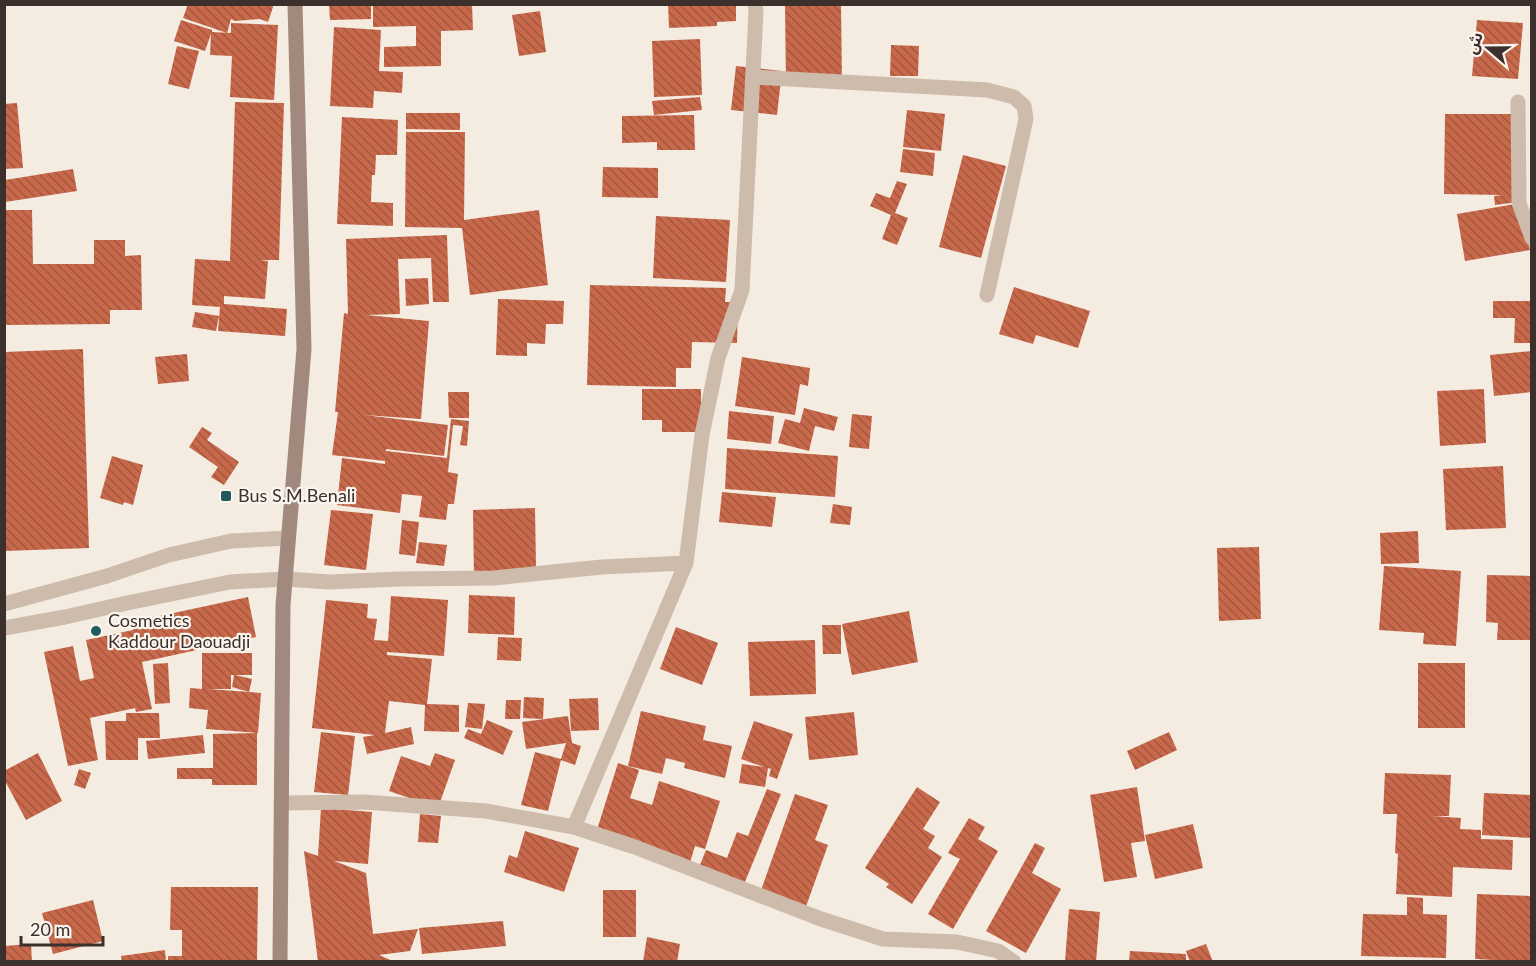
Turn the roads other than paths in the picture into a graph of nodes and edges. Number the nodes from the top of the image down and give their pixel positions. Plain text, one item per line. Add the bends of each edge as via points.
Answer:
1 (296, 4) edge
2 (755, 4) edge
3 (753, 77) junction
4 (1518, 102) dead end
5 (1532, 238) edge
6 (987, 295) dead end
7 (288, 538) junction
8 (686, 563) junction
9 (285, 579) junction
10 (4, 604) edge
11 (4, 628) edge
12 (281, 802) junction
13 (574, 827) junction
14 (280, 962) edge
15 (1014, 962) edge

1 - 7 main road via 304,349
2 - 3 street
3 - 6 street via 987,90 1014,97 1024,106 1026,119
3 - 8 street via 742,290 718,358 704,424
4 - 5 street via 1519,203
7 - 9 main road
7 - 10 street via 231,541 169,555
8 - 9 street via 494,578 330,582
8 - 13 street
9 - 11 street via 230,582
9 - 12 main road
12 - 13 street via 364,802 486,811
12 - 14 main road
13 - 15 street via 821,920 883,939 957,942 998,951

